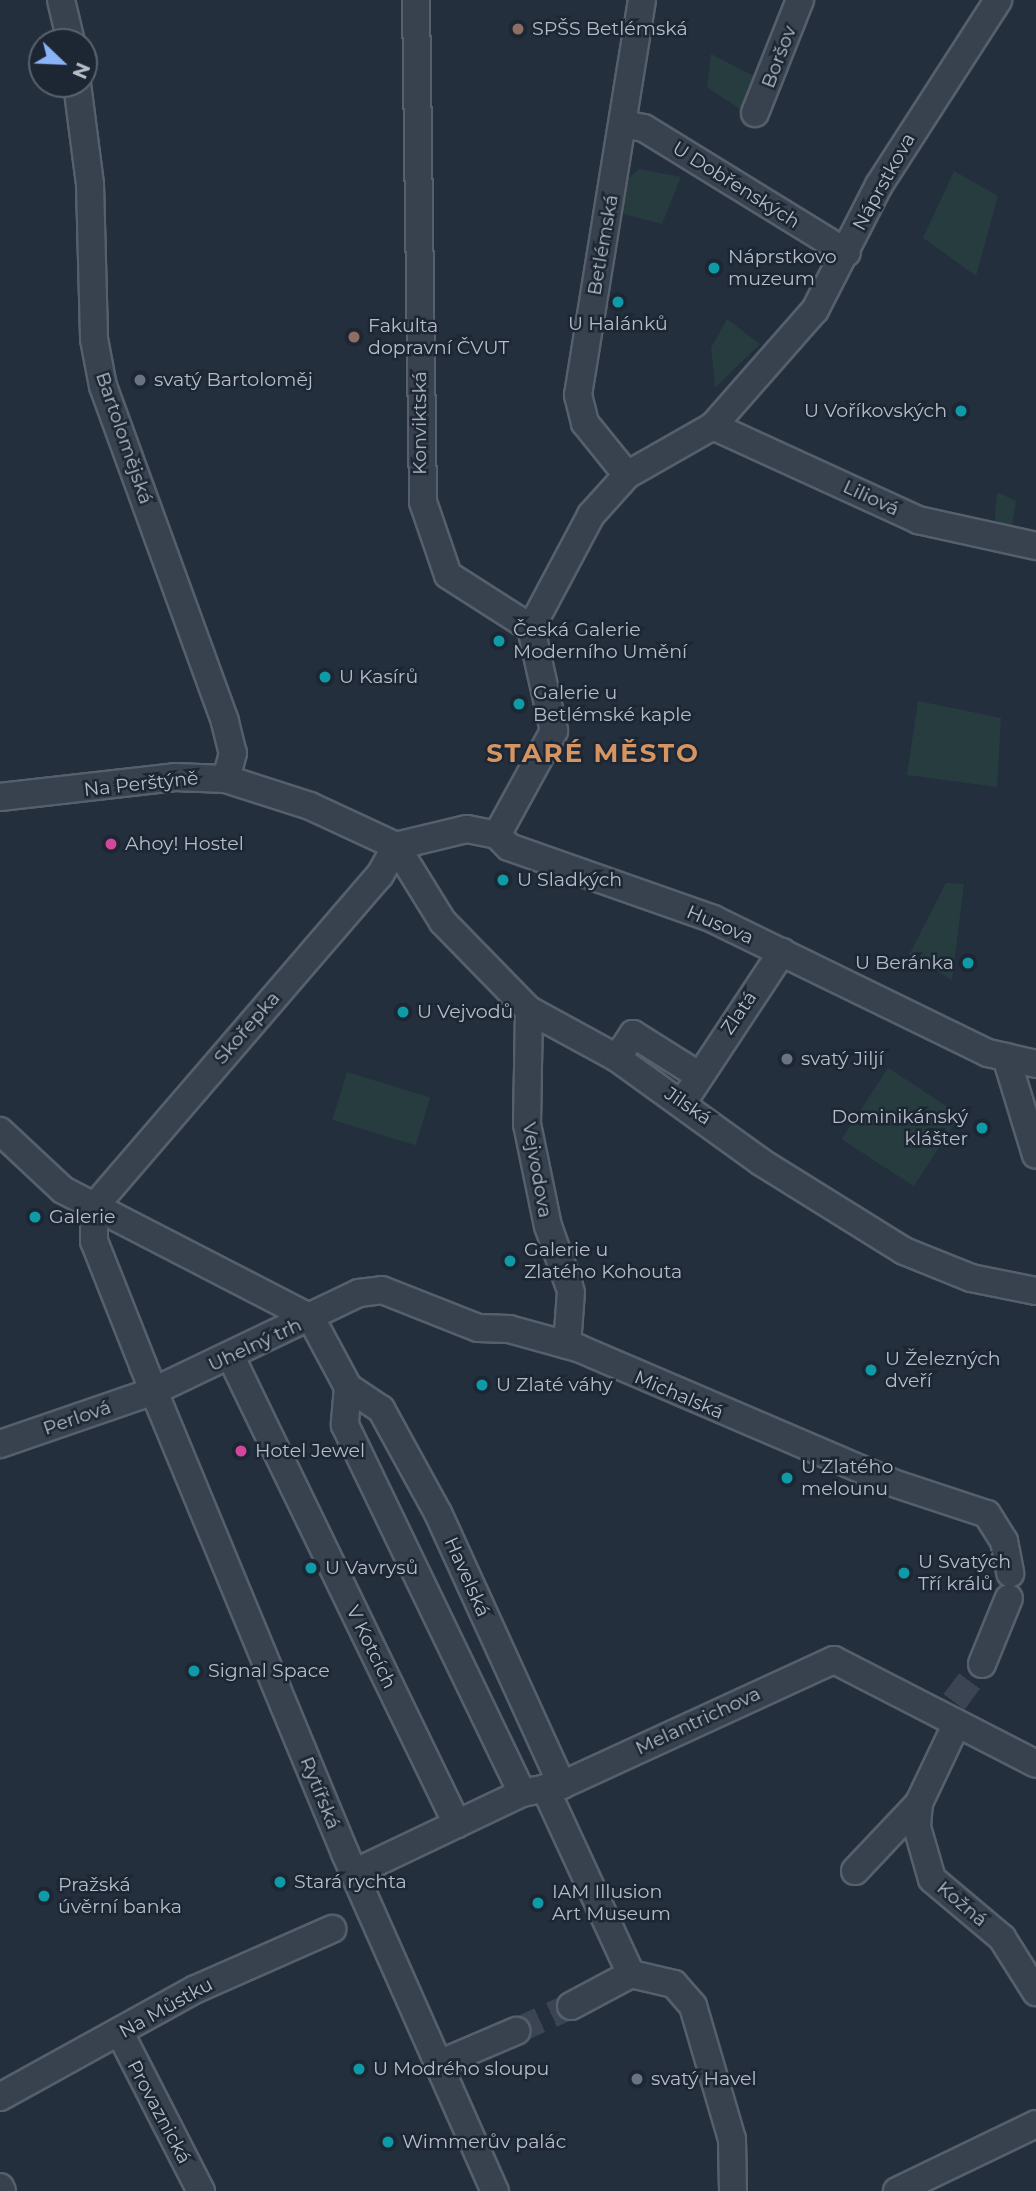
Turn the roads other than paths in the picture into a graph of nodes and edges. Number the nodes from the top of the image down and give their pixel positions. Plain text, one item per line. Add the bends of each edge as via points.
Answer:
1 (61, 0) edge
2 (416, 0) edge
3 (642, 0) edge
4 (800, 0) edge
5 (998, 0) edge
6 (68, 28) edge
7 (79, 98) edge
8 (755, 113) dead end
9 (623, 124) junction
10 (847, 253) junction
11 (713, 426) junction
12 (627, 475) junction
13 (1036, 546) edge
14 (531, 628) junction
15 (226, 779) junction
16 (0, 797) edge
17 (497, 835) junction
18 (396, 846) junction
19 (782, 952) junction
20 (529, 1010) junction
21 (617, 1058) junction
22 (1006, 1058) junction
23 (1036, 1064) edge
24 (698, 1076) junction
25 (683, 1102) junction
26 (0, 1130) edge
27 (1036, 1155) edge
28 (94, 1207) junction
29 (1036, 1291) edge
30 (311, 1318) junction
31 (567, 1345) junction
32 (232, 1357) junction
33 (348, 1388) junction
34 (154, 1391) junction
35 (0, 1444) edge
36 (982, 1664) tunnel mouth
37 (951, 1715) junction
38 (1036, 1763) edge
39 (543, 1788) junction
40 (919, 1803) junction
41 (457, 1824) junction
42 (855, 1871) dead end
43 (354, 1873) junction
44 (332, 1929) dead end
45 (631, 1974) junction
46 (1036, 1992) edge
47 (571, 2006) tunnel mouth
48 (516, 2031) tunnel mouth
49 (120, 2033) junction
50 (441, 2063) junction
51 (2, 2095) edge
52 (1036, 2124) edge
53 (201, 2191) edge
54 (495, 2191) edge
55 (733, 2191) edge
56 (897, 2191) edge

1 - 6 street
2 - 14 street, Konviktská via 423,502 448,575
3 - 9 street, Betlémská
4 - 8 street, Boršov
5 - 10 street, Náprstkova via 879,185
7 - 15 street, Bartolomějská via 90,184 94,340 103,386 225,722 233,752
9 - 10 street, U Dobřenských via 644,128
9 - 12 street, Betlémská via 578,395 585,423
10 - 11 street, Náprstkova via 815,310
11 - 12 street, Náprstkova
11 - 13 street, Liliová via 918,520
12 - 14 street, Náprstkova via 591,514
14 - 17 street via 555,727
15 - 16 street, Na Perštýně via 175,777
15 - 18 street, Na Perštýně via 310,806
17 - 18 street, Husova via 467,829
17 - 19 street, Husova via 509,847 713,919
18 - 20 street, Jilská via 443,922
18 - 28 street, Skořepka via 380,875
19 - 22 street, Husova
19 - 24 street, Zlatá
20 - 21 street, Jilská
20 - 31 street, Vejvodova via 527,1124 548,1226 570,1288
21 - 24 street via 633,1034
21 - 25 street, Jilská
22 - 23 street, Husova
22 - 27 street
24 - 25 street, Zlatá
25 - 29 street, Jilská via 761,1162 904,1251 971,1278
26 - 28 street, Uhelný trh via 63,1189
28 - 30 street, Uhelný trh
28 - 34 street via 94,1241
30 - 31 street, Michalská via 359,1293 382,1290 478,1328 509,1329
30 - 32 street, Uhelný trh
30 - 33 street, Havelská
31 - 36 street, Michalská via 904,1488 987,1514 1004,1541 1009,1586
32 - 34 street, Uhelný trh
32 - 41 street, V Kotcích
33 - 39 street, Havelská via 345,1425
33 - 39 street, Havelská via 381,1409 438,1513
34 - 35 street, Perlová
34 - 43 street, Rytířská
37 - 38 street, Melantrichova
37 - 39 street, Melantrichova via 850,1663 834,1660 593,1770
37 - 40 street, Kožná
39 - 41 street, Melantrichova
39 - 45 street, Havelská
40 - 42 street, Kožná
40 - 46 street, Kožná via 917,1827 932,1879 1002,1938
41 - 43 street, Melantrichova
43 - 50 street, Rytířská
44 - 49 street, Na Můstku via 196,1989
45 - 47 street
45 - 55 street via 674,1984 693,2006 732,2139
48 - 50 street
49 - 51 street, Na Můstku
49 - 53 street, Provaznická
50 - 54 street, Rytířská
52 - 56 street

